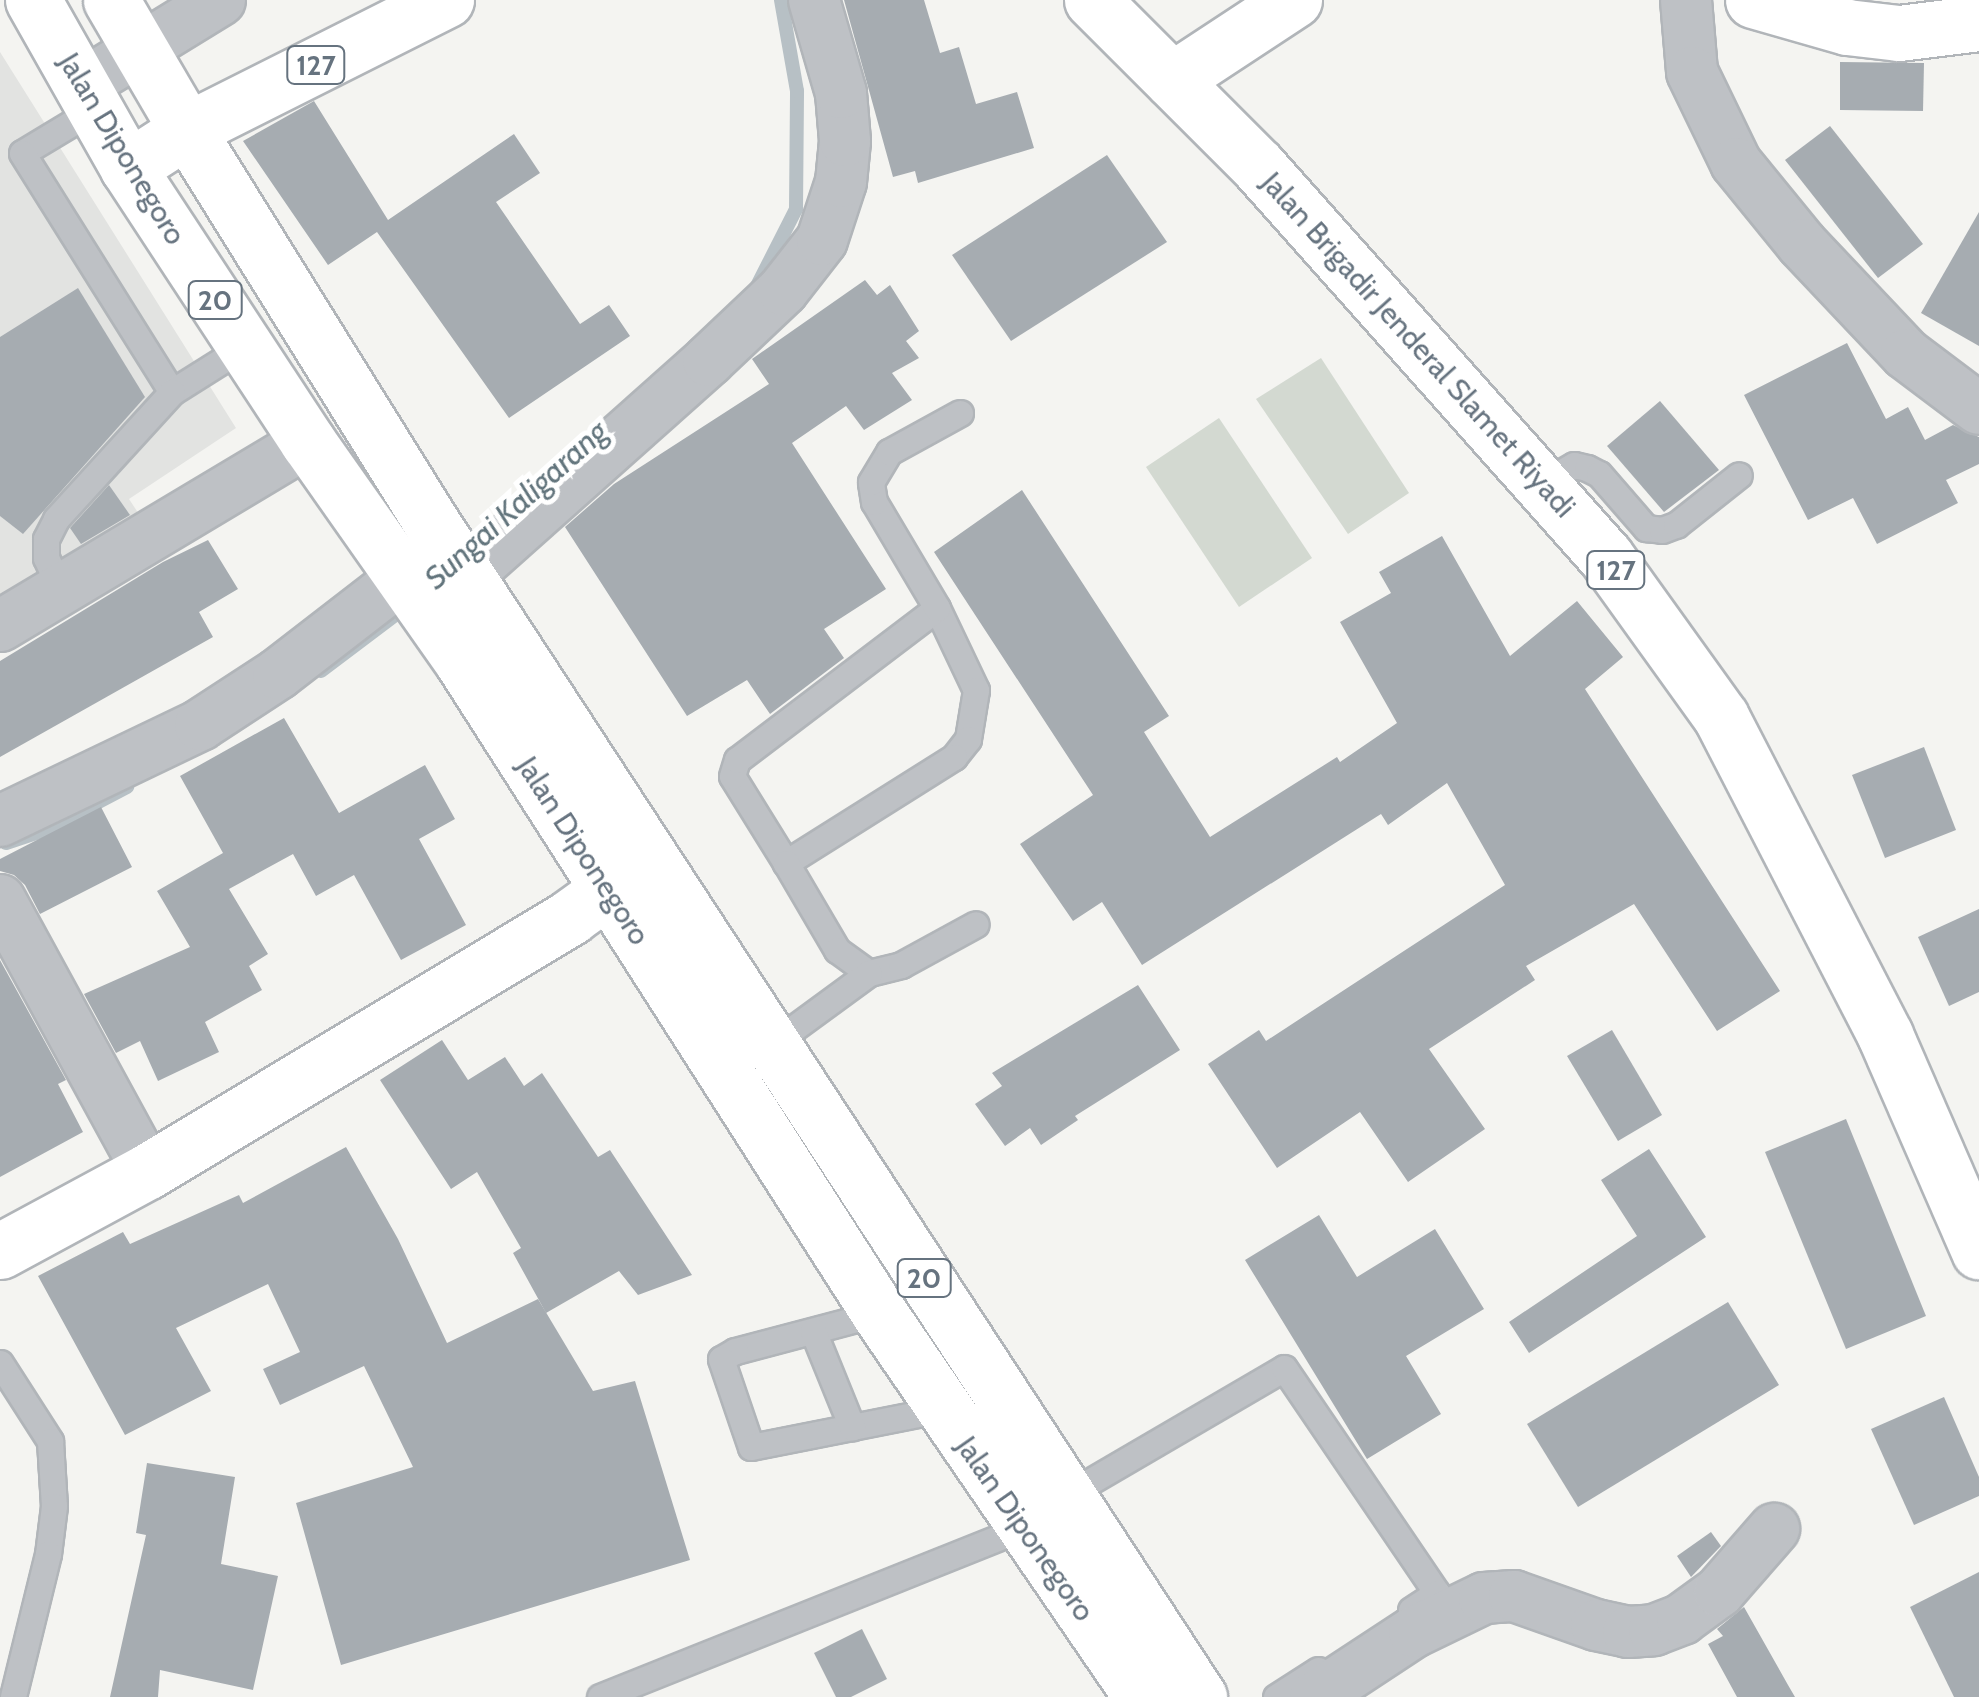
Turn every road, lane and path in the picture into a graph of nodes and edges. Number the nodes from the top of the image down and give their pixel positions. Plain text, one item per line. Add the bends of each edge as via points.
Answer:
1 (32, 0) edge
2 (111, 0) edge
3 (220, 0) edge
4 (446, 0) edge
5 (814, 0) edge
6 (1092, 0) edge
7 (1294, 0) edge
8 (1686, 0) edge
9 (1753, 0) edge
10 (1979, 23) edge
11 (142, 48) junction
12 (1172, 80) junction
13 (89, 97) junction
14 (187, 130) junction
15 (128, 168) junction
16 (245, 346) junction
17 (172, 392) junction
18 (1979, 409) edge
19 (960, 414) dead end
20 (308, 442) junction
21 (1738, 474) dead end
22 (1541, 484) junction
23 (453, 554) junction
24 (407, 584) junction
25 (60, 588) junction
26 (937, 608) junction
27 (0, 626) edge
28 (484, 648) junction
29 (0, 821) edge
30 (786, 863) junction
31 (629, 876) junction
32 (0, 900) edge
33 (976, 924) dead end
34 (869, 972) junction
35 (771, 1045) junction
36 (727, 1077) junction
37 (148, 1171) junction
38 (0, 1251) edge
39 (1979, 1251) edge
40 (879, 1313) junction
41 (813, 1331) junction
42 (0, 1362) edge
43 (943, 1409) junction
44 (852, 1427) junction
45 (1067, 1495) junction
46 (1023, 1528) junction
47 (1774, 1529) dead end
48 (14, 1697) edge
49 (600, 1697) edge
50 (1142, 1697) edge
51 (1199, 1697) edge
52 (1276, 1697) edge
53 (1315, 1697) edge

1 - 13 main road, Jalan Diponegoro / 20
2 - 11 main road, Jalan Diponegoro / 20
3 - 11 street
4 - 14 main road, 127
5 - 23 street via 841,94 844,141 842,182 822,240 783,290 708,362
6 - 12 main road, Jalan Brigadir Jenderal Slamet Riyadi / 127
7 - 12 main road
8 - 18 street via 1692,72 1736,163 1906,354
9 - 10 main road via 1847,27 1899,33
11 - 13 street
11 - 14 main road, Jalan Diponegoro / 20
12 - 22 main road, Jalan Brigadir Jenderal Slamet Riyadi / 127 via 1258,166
13 - 15 main road, Jalan Diponegoro / 20
13 - 17 lane via 22,153
14 - 15 main road
14 - 23 main road, Jalan Diponegoro / 20
15 - 16 main road, Jalan Diponegoro / 20
16 - 17 lane
16 - 20 main road, Jalan Diponegoro / 20
17 - 25 lane via 56,519 46,558
19 - 26 lane via 889,452 871,482 874,502
20 - 24 main road, Jalan Diponegoro / 20
20 - 25 street
21 - 22 lane via 1662,530 1646,528 1587,468 1574,465
22 - 39 main road, Jalan Brigadir Jenderal Slamet Riyadi / 127 via 1606,557 1720,717 1885,1036
23 - 28 main road, Jalan Diponegoro / 20
24 - 28 main road, Jalan Diponegoro / 20
24 - 29 street via 200,725
25 - 27 street
26 - 30 lane via 976,690 968,739 954,757
26 - 30 lane via 736,760 732,776
28 - 31 main road, Jalan Diponegoro / 20
30 - 34 lane via 836,950
31 - 35 main road, Jalan Diponegoro / 20
31 - 36 main road, Jalan Diponegoro / 20
31 - 37 main road
32 - 37 street
33 - 34 lane via 901,965
34 - 35 lane
35 - 36 lane
35 - 45 main road, Jalan Diponegoro / 20
36 - 40 main road, Jalan Diponegoro / 20
37 - 38 main road
40 - 41 lane
40 - 43 main road, Jalan Diponegoro / 20
41 - 44 lane
41 - 44 lane via 721,1359 751,1447
42 - 48 lane via 50,1441 54,1506
43 - 44 lane
43 - 46 main road, Jalan Diponegoro / 20
45 - 46 main road
45 - 51 main road, Jalan Diponegoro / 20
45 - 52 lane via 1284,1368 1437,1593
46 - 49 lane
46 - 50 main road, Jalan Diponegoro / 20
47 - 53 street via 1719,1592 1654,1630 1596,1625 1514,1596 1484,1598 1414,1632

